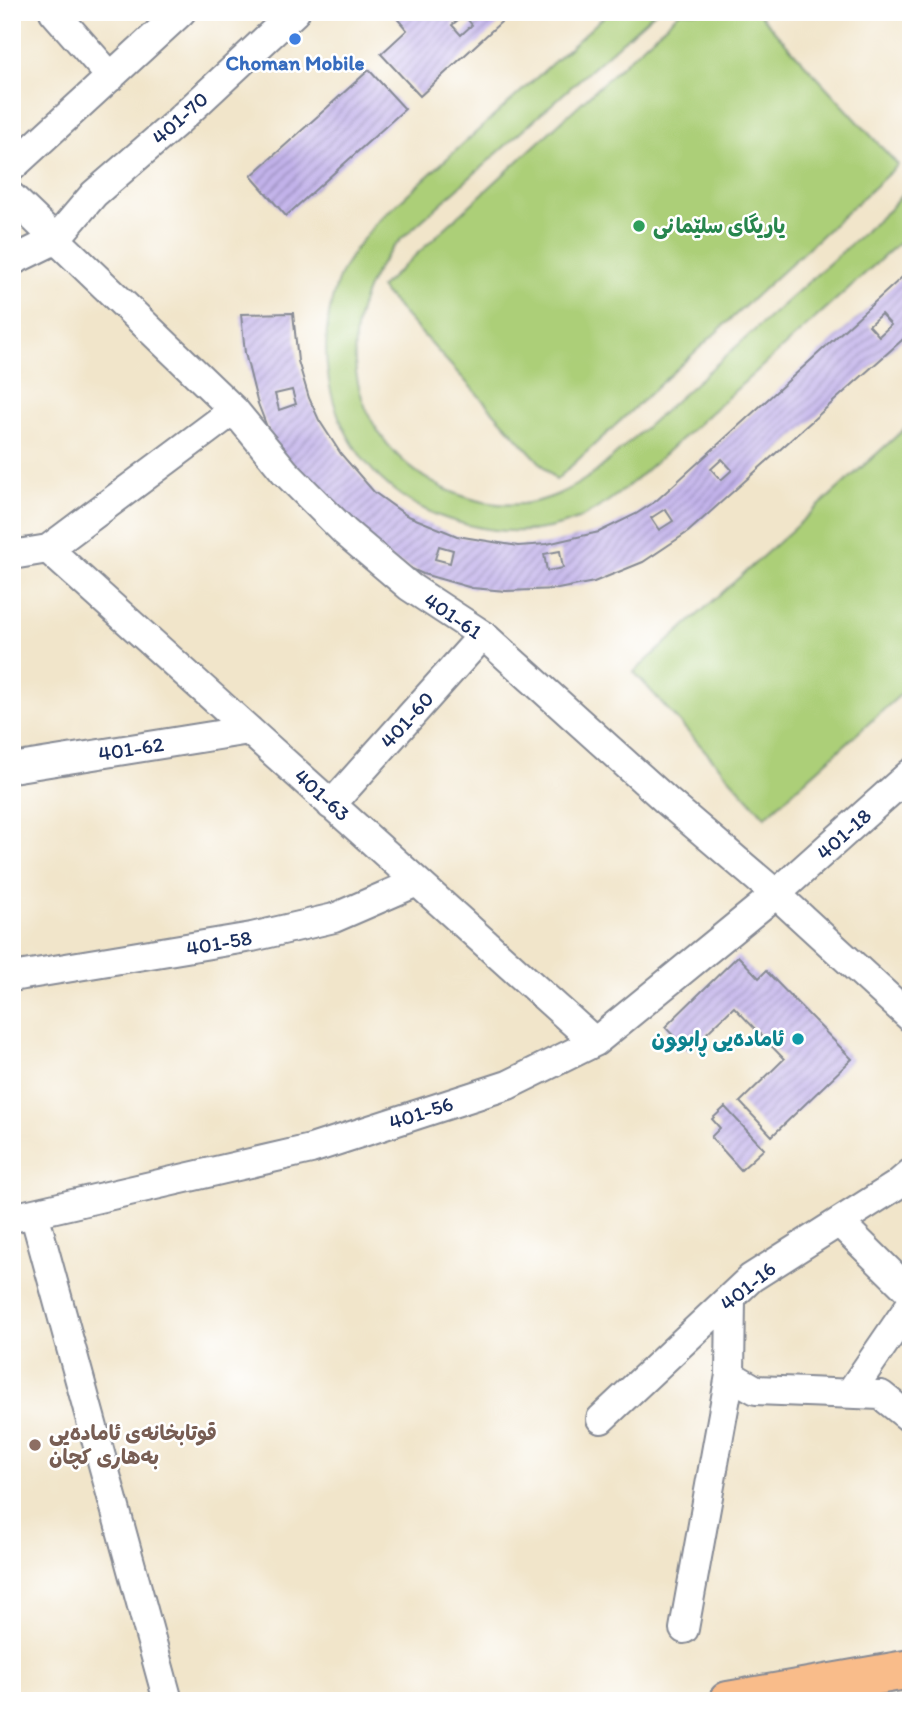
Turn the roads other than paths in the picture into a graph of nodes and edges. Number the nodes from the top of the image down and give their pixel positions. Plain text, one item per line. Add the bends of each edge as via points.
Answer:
1 (54, 12) edge
2 (181, 12) edge
3 (295, 12) edge
4 (111, 77) junction
5 (12, 167) edge
6 (94, 194) junction
7 (18, 210) edge
8 (55, 240) junction
9 (12, 261) edge
10 (234, 410) junction
11 (48, 549) junction
12 (12, 555) edge
13 (483, 635) junction
14 (249, 730) junction
15 (12, 768) edge
16 (911, 774) edge
17 (331, 804) junction
18 (417, 881) junction
19 (776, 894) junction
20 (12, 977) edge
21 (911, 1018) edge
22 (595, 1042) junction
23 (911, 1173) edge
24 (23, 1216) edge
25 (839, 1222) junction
26 (911, 1293) edge
27 (731, 1298) junction
28 (911, 1304) edge
29 (730, 1375) junction
30 (850, 1393) junction
31 (601, 1419) dead end
32 (911, 1419) edge
33 (684, 1629) dead end
34 (911, 1669) edge
35 (169, 1701) edge
36 (728, 1701) edge

1 - 4 street
2 - 4 street
3 - 6 street, 401-70
4 - 5 street
6 - 7 street
6 - 8 street
7 - 8 street, 401-61
8 - 9 street
8 - 10 street, 401-61
10 - 11 street
10 - 13 street, 401-61 via 285,472 345,532 410,587
11 - 12 street
11 - 14 street, 401-63
13 - 17 street, 401-60
13 - 19 street, 401-61
14 - 15 street, 401-62
14 - 17 street, 401-63
16 - 19 street, 401-18
17 - 18 street, 401-63
18 - 20 street, 401-58 via 334,918 252,937
18 - 22 street, 401-63
19 - 21 street, 401-61
19 - 22 street, 401-56
22 - 24 street, 401-56 via 508,1085 311,1149
23 - 25 street, 401-16
24 - 35 street
25 - 26 street
25 - 27 street, 401-16 via 751,1278
27 - 29 street
27 - 31 street, 401-16
28 - 30 street
29 - 30 street via 756,1390
29 - 33 street
30 - 32 street via 881,1395
34 - 36 main road

